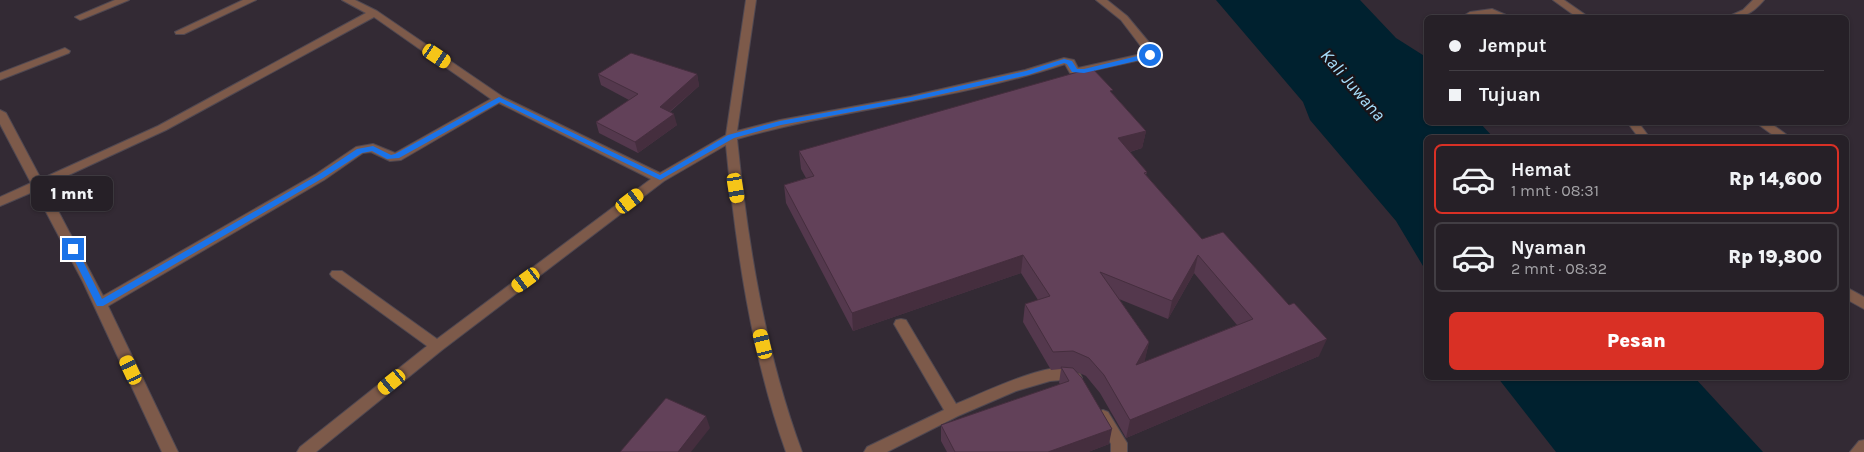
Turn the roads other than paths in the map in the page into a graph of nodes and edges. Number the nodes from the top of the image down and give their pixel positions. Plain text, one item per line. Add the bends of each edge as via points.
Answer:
1 (124, 0) edge
2 (251, 0) edge
3 (347, 0) edge
4 (751, 0) edge
5 (1101, 0) edge
6 (1558, 0) edge
7 (1759, 0) edge
8 (374, 13) junction
9 (1470, 14) dead end
10 (1500, 15) edge
11 (1580, 15) edge
12 (1738, 15) edge
13 (80, 17) dead end
14 (180, 32) dead end
15 (64, 51) dead end
16 (0, 77) edge
17 (499, 99) junction
18 (0, 113) edge
19 (1634, 125) edge
20 (1765, 125) edge
21 (1643, 135) edge
22 (1781, 135) edge
23 (731, 136) junction
24 (660, 178) junction
25 (38, 183) junction
26 (0, 202) edge
27 (338, 274) dead end
28 (1849, 294) edge
29 (100, 304) junction
30 (1864, 304) edge
31 (902, 324) dead end
32 (437, 346) junction
33 (1087, 390) edge
34 (1097, 406) edge
35 (953, 412) junction
36 (1864, 446) edge
37 (170, 452) edge
38 (305, 452) edge
39 (794, 452) edge
40 (872, 452) edge
41 (1119, 452) edge
42 (1858, 452) edge

1 - 13 street
2 - 14 street
3 - 8 street
4 - 23 street
5 - 23 street via 1124,18 1152,52 1150,55 1084,71 1074,71 1070,62 1064,61 1028,73 780,123
6 - 11 street
7 - 12 street
8 - 17 street
8 - 25 street via 162,128
9 - 10 street via 1492,12
15 - 16 street
17 - 24 street
17 - 29 street via 397,157 373,148 360,150 320,177
18 - 25 street
19 - 21 street
20 - 22 street
23 - 24 street
23 - 39 street via 754,308 781,416
24 - 32 street
25 - 26 street
25 - 29 street
27 - 32 street
28 - 30 street
29 - 37 street
31 - 35 street
32 - 38 street
33 - 35 street via 1074,377 1050,375
34 - 41 street via 1119,443
35 - 40 street
36 - 42 street

